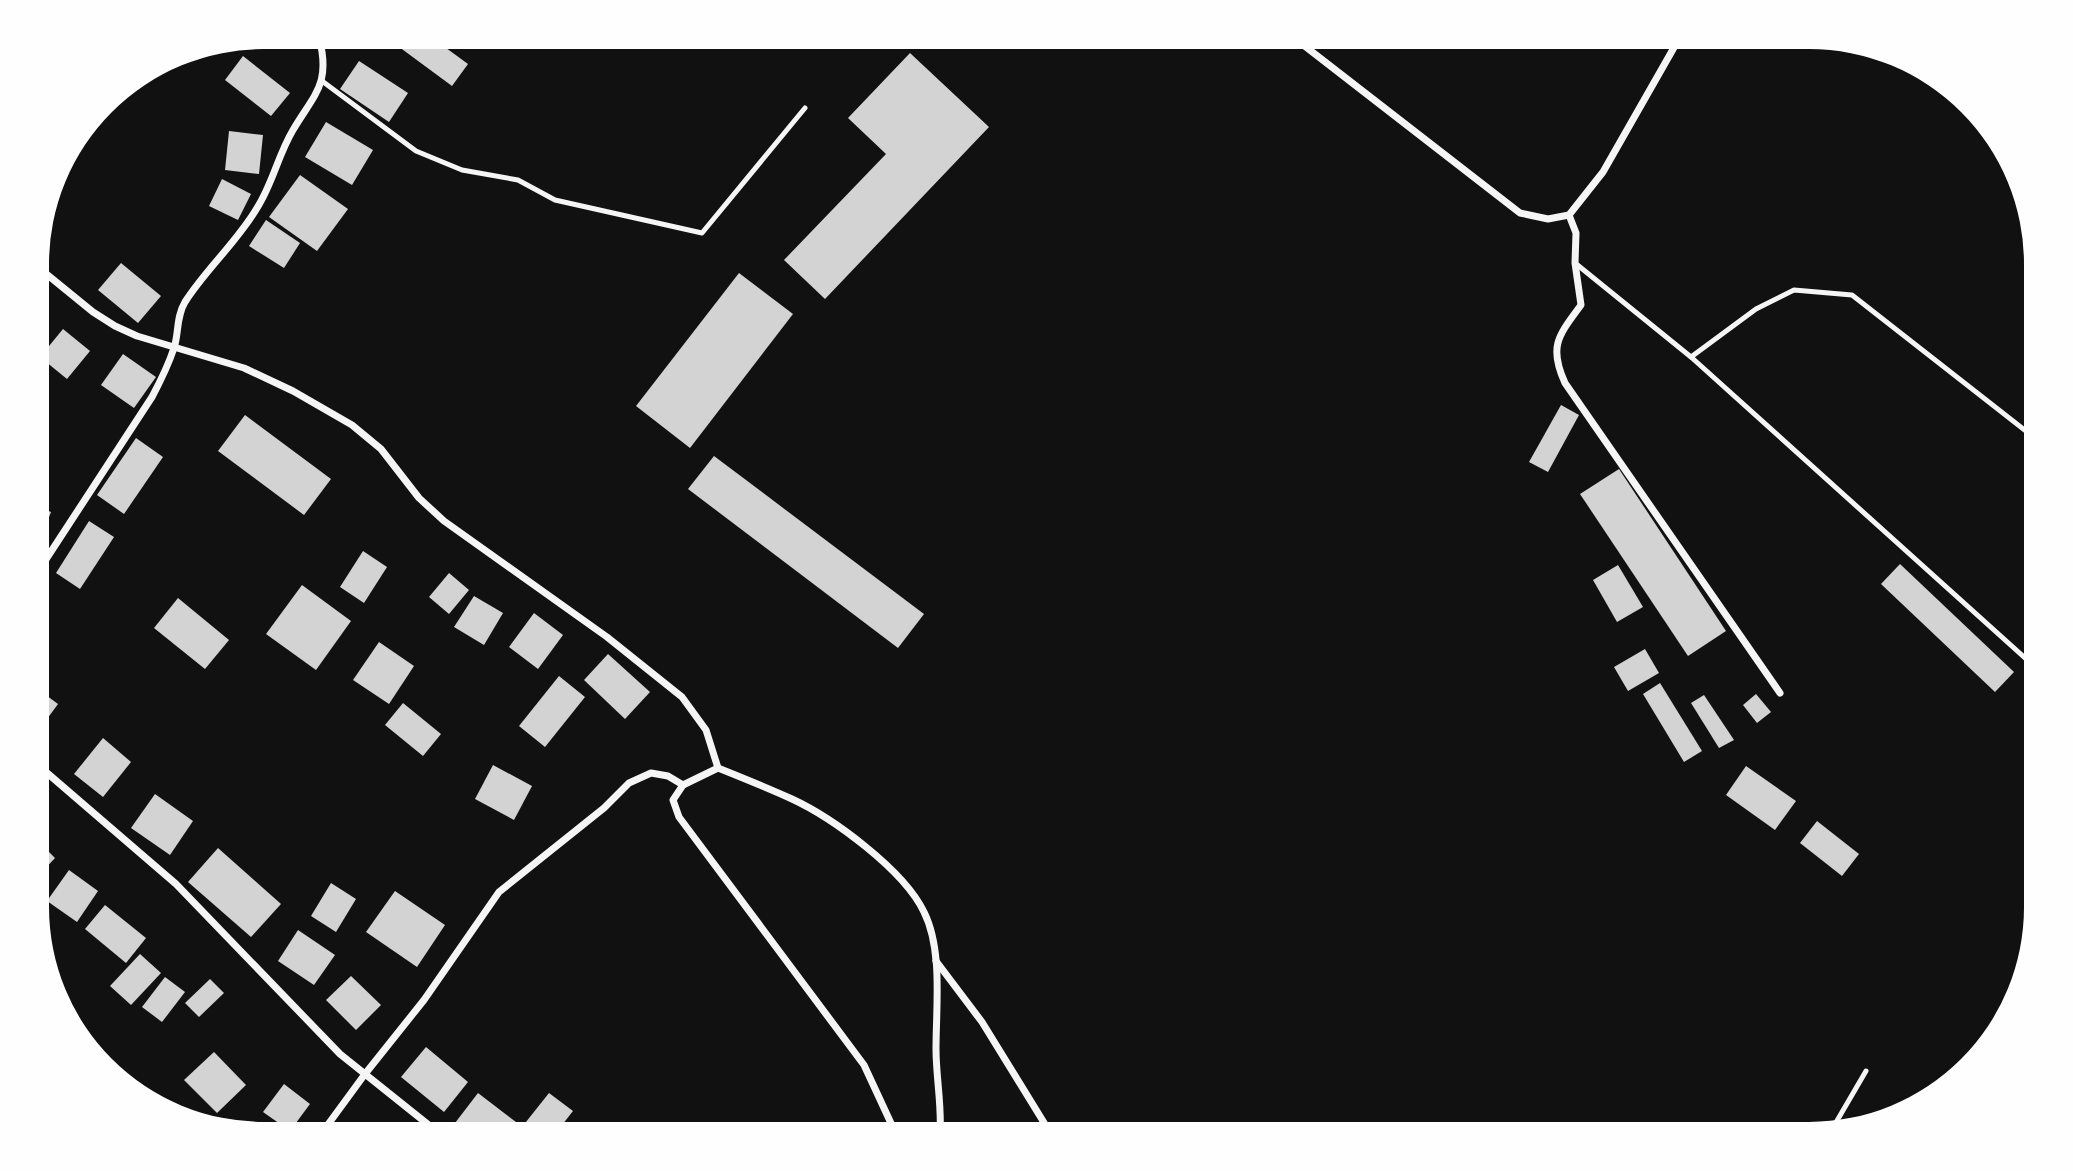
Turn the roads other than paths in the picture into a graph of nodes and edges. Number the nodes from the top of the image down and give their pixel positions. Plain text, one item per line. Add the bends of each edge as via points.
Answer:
1 (321, 49) edge
2 (1308, 49) edge
3 (1673, 49) edge
4 (323, 81) junction
5 (805, 108) dead end
6 (1569, 215) junction
7 (1575, 264) junction
8 (49, 276) edge
9 (175, 346) junction
10 (1691, 357) junction
11 (2024, 430) edge
12 (49, 555) edge
13 (2024, 657) edge
14 (1780, 692) dead end
15 (718, 768) junction
16 (49, 775) edge
17 (683, 785) junction
18 (936, 961) junction
19 (1866, 1071) dead end
20 (365, 1074) junction
21 (1837, 1120) edge
22 (330, 1122) edge
23 (425, 1122) edge
24 (890, 1122) edge
25 (939, 1122) edge
26 (1044, 1122) edge

1 - 4 street
2 - 6 street via 1520,213 1548,219
3 - 6 street via 1603,172
4 - 5 lane via 416,151 462,170 518,180 555,200 702,233
4 - 9 street via 293,130 257,210 185,302
6 - 7 street via 1576,233
7 - 10 lane
7 - 14 street via 1581,305 1561,332 1556,353 1565,383
8 - 9 street via 115,326
9 - 12 street via 152,397
9 - 15 street via 244,368 352,425 381,449 419,498 444,521 607,637 682,697 706,730
10 - 11 lane via 1756,309 1794,290 1852,295
10 - 13 lane
15 - 17 street
15 - 18 street via 795,800 860,841 893,870 924,912
16 - 20 street via 176,884 340,1054
17 - 20 street via 652,773 629,783 499,892 424,1000
17 - 24 street via 673,800 679,817 864,1065
18 - 25 street
18 - 26 street via 982,1022
19 - 21 lane
20 - 22 street
20 - 23 street

